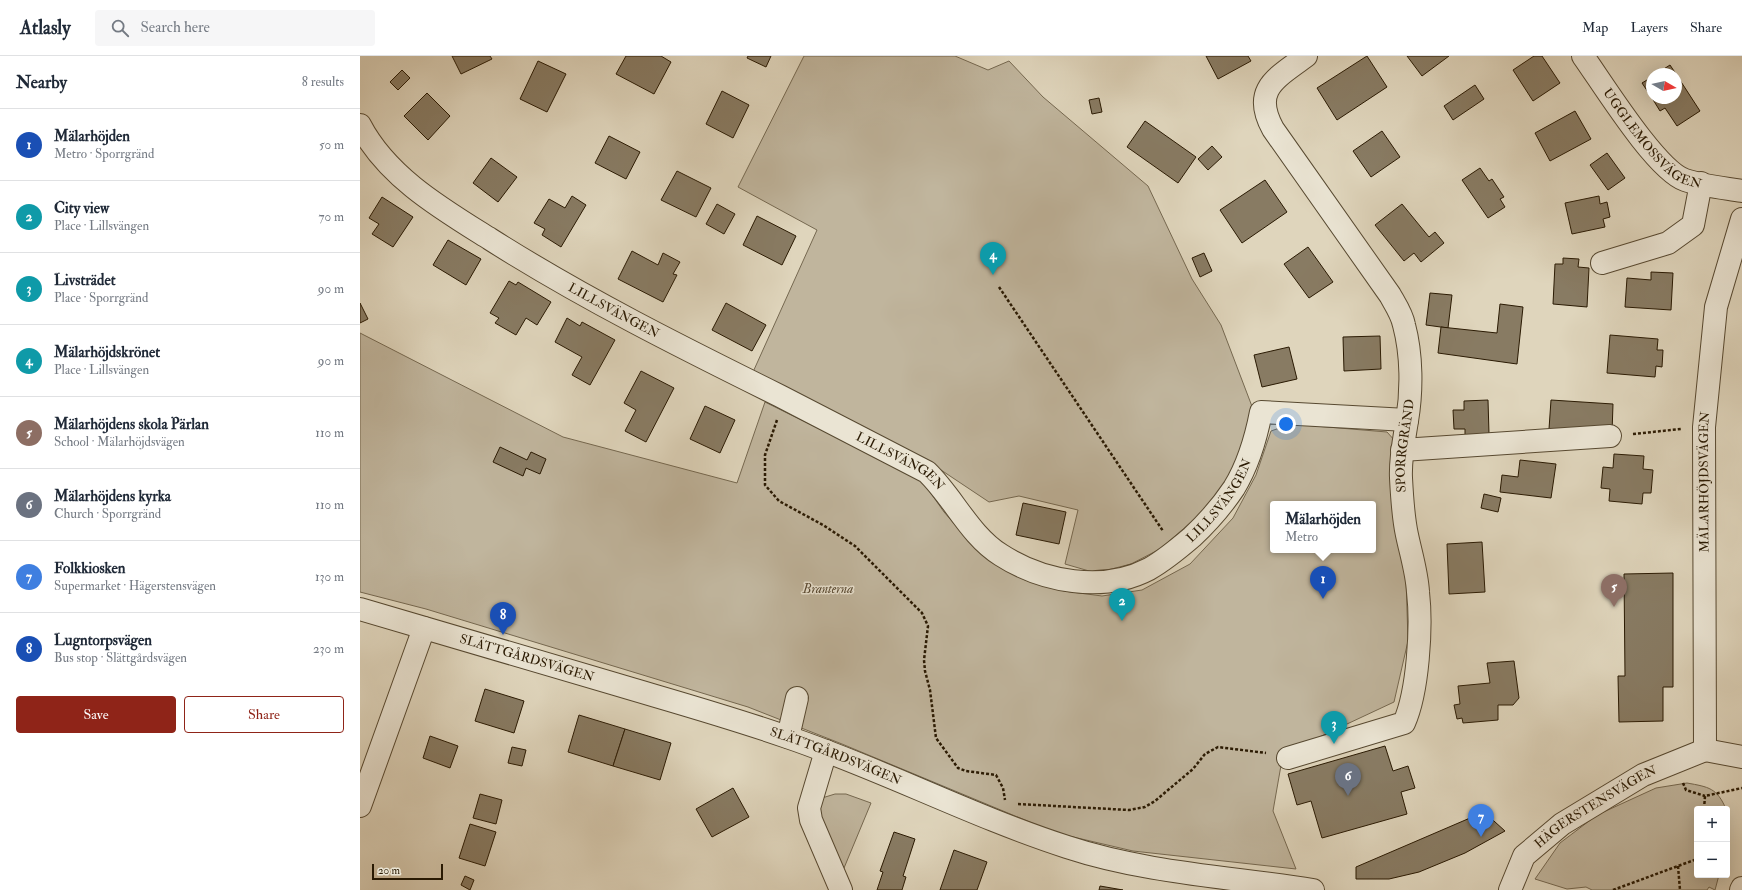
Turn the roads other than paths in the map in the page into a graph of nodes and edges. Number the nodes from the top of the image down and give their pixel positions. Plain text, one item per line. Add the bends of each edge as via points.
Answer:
1 (1306, 56) edge
2 (1584, 56) edge
3 (360, 125) edge
4 (1701, 184) junction
5 (1742, 191) edge
6 (1742, 220) edge
7 (1602, 263) dead end
8 (1407, 420) junction
9 (1610, 436) road end
10 (1402, 450) junction
11 (360, 609) edge
12 (424, 628) junction
13 (797, 698) dead end
14 (788, 737) junction
15 (1705, 750) junction
16 (826, 751) junction
17 (1742, 757) edge
18 (1288, 758) road end
19 (364, 784) edge
20 (360, 806) edge
21 (841, 890) edge
22 (1313, 890) edge
23 (1510, 890) edge

1 - 8 street, SPORRGRÄND via 1268,88 1265,111 1273,129 1399,311 1404,324 1410,367
2 - 4 street, UGGLEMOSSVÄGEN via 1662,164 1684,180
3 - 8 street, LILLSVÄNGEN via 379,154 405,180 461,221 513,254 676,345 926,472 939,484 980,539 1000,555 1045,576 1096,583 1122,579 1147,570 1176,551 1204,526 1234,488 1256,439 1261,412
4 - 5 street, UGGLEMOSSVÄGEN
4 - 7 street via 1693,225 1668,243
6 - 15 street, MÄLARHÖJDSVÄGEN via 1716,307 1704,427
8 - 10 street, SPORRGRÄND
9 - 10 street
10 - 18 street, SPORRGRÄND via 1404,515 1416,576 1419,612 1416,664 1409,710 1404,723
11 - 12 street, SLÄTTGÅRDSVÄGEN
12 - 14 street, SLÄTTGÅRDSVÄGEN
12 - 19 street
13 - 14 street
14 - 16 street, SLÄTTGÅRDSVÄGEN
15 - 17 street
15 - 23 street, HÄGERSTENSVÄGEN via 1658,767 1562,824 1524,856
16 - 21 street via 809,808 811,820
16 - 22 street, SLÄTTGÅRDSVÄGEN via 998,822 1066,847 1162,868
19 - 20 street

